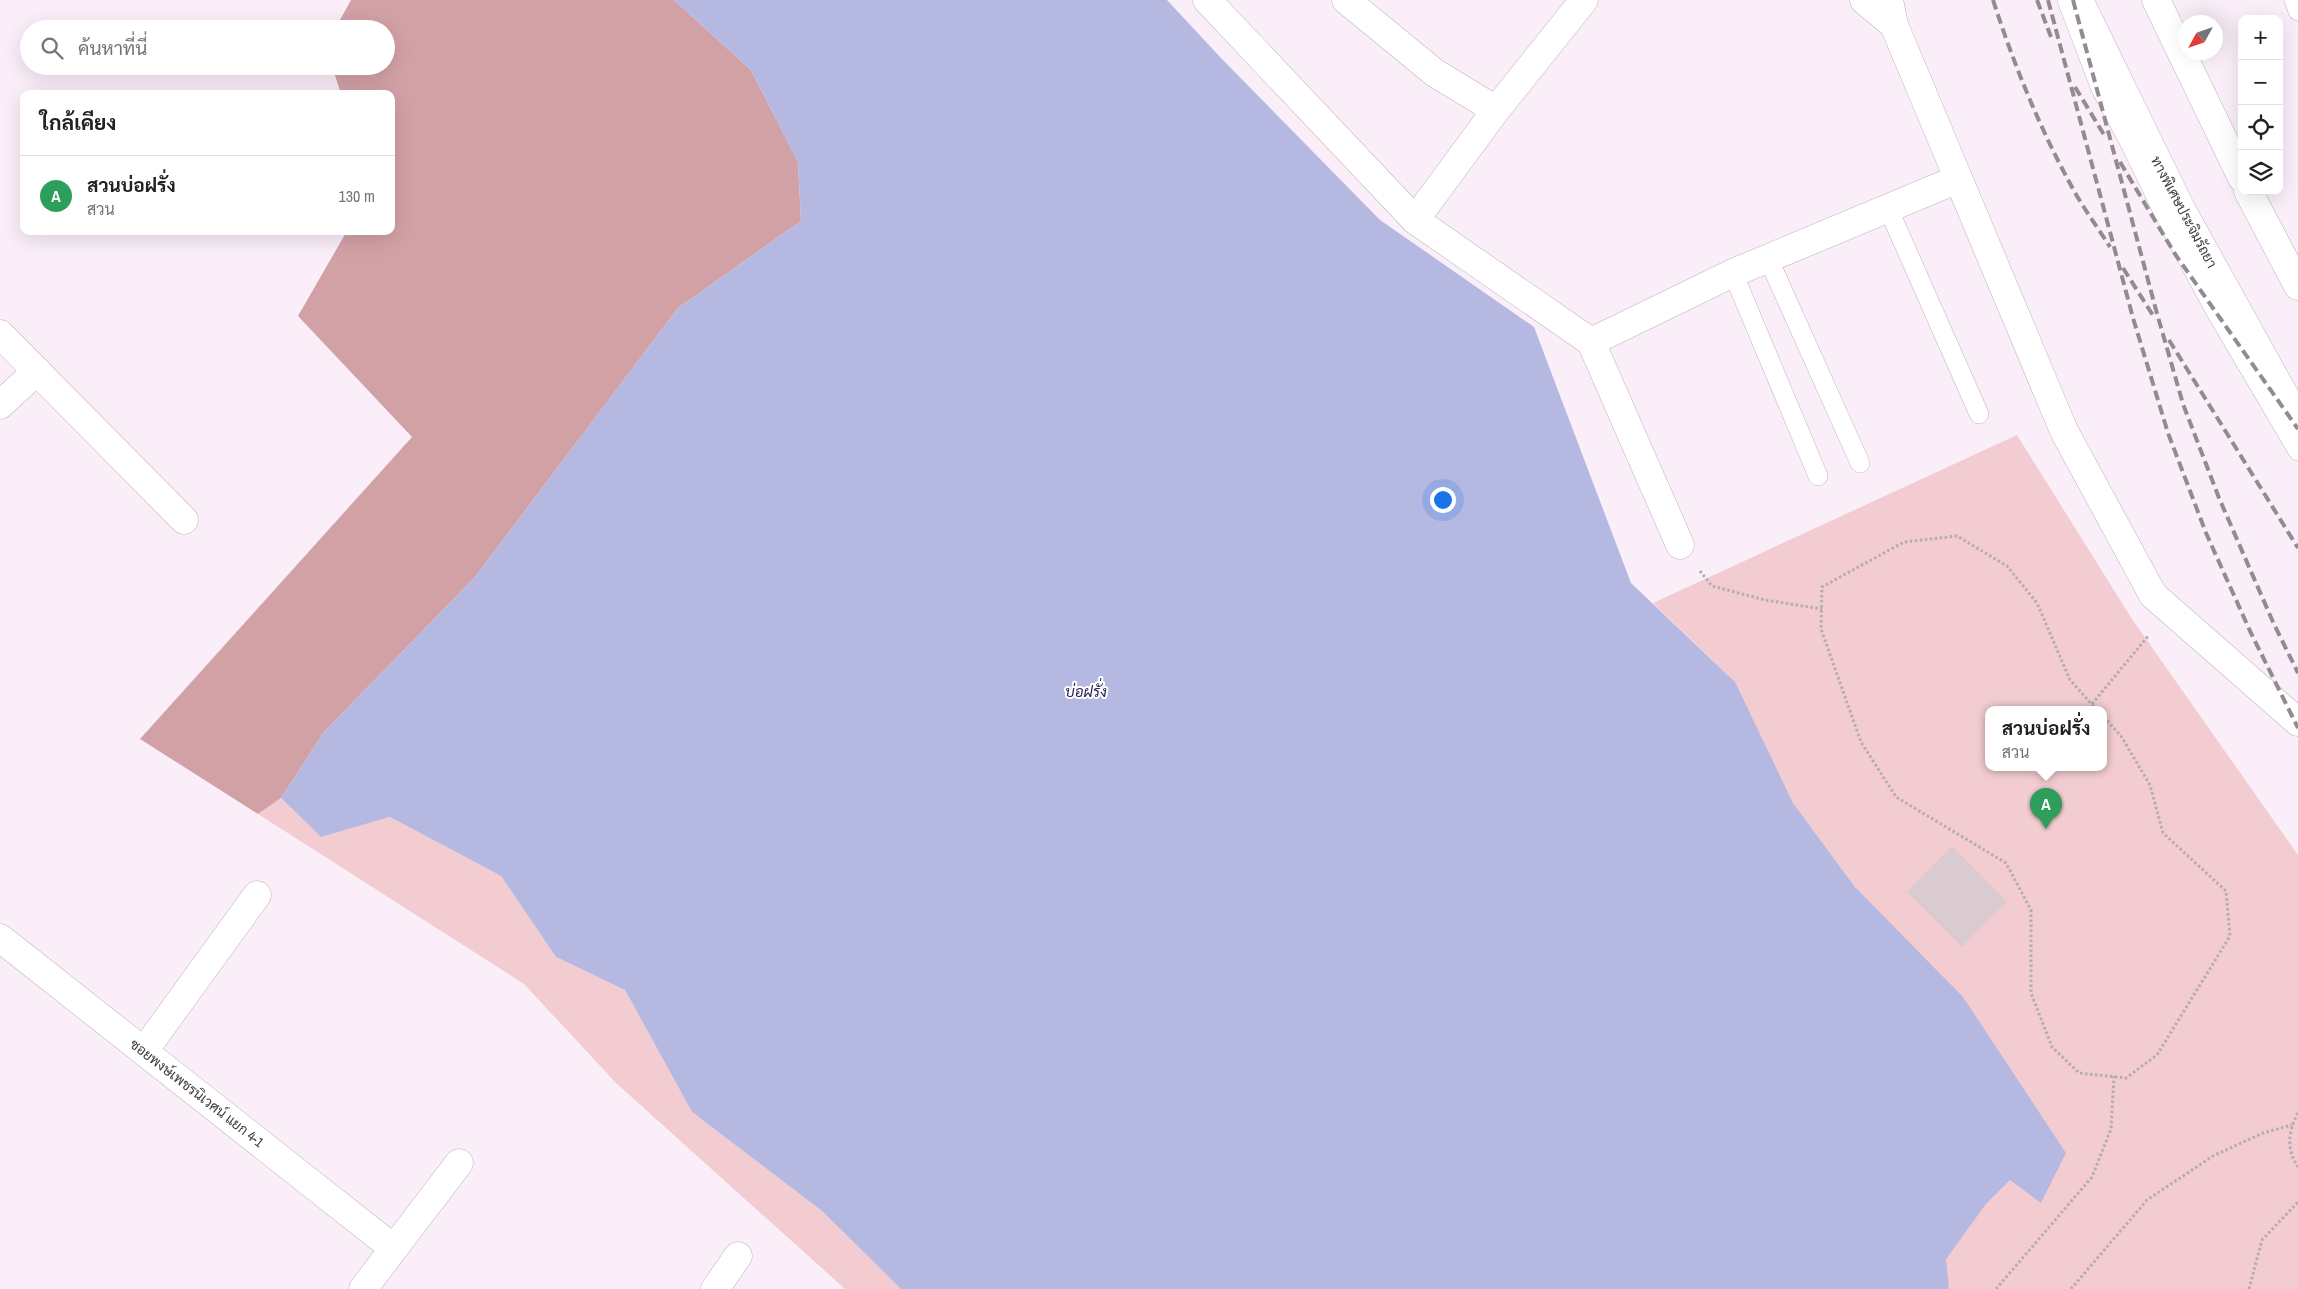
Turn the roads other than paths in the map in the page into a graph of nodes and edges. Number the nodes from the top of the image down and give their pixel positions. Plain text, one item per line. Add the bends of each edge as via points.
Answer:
1 (1207, 0) edge
2 (1346, 0) edge
3 (1584, 0) edge
4 (1864, 0) edge
5 (2067, 0) edge
6 (2079, 0) edge
7 (2156, 0) edge
8 (2294, 0) edge
9 (2298, 11) edge
10 (1892, 12) edge
11 (1496, 110) junction
12 (2238, 170) edge
13 (1958, 179) junction
14 (2250, 195) edge
15 (1888, 208) junction
16 (1416, 220) junction
17 (1768, 258) junction
18 (1732, 273) junction
19 (2298, 286) edge
20 (0, 334) edge
21 (1591, 342) junction
22 (37, 371) junction
23 (0, 405) edge
24 (1979, 414) dead end
25 (2298, 420) edge
26 (2298, 451) edge
27 (1860, 463) dead end
28 (1818, 476) dead end
29 (184, 520) dead end
30 (1680, 545) road end
31 (2298, 722) edge
32 (257, 895) dead end
33 (0, 938) edge
34 (144, 1051) junction
35 (459, 1163) dead end
36 (393, 1248) junction
37 (738, 1256) dead end
38 (363, 1289) edge
39 (715, 1289) edge

1 - 16 main road
2 - 11 main road via 1435,73
3 - 11 main road
4 - 10 main road
5 - 26 lane via 2101,90 2175,236
6 - 25 main road, ทางพิเศษประจิมรัถยา via 2180,207
7 - 12 main road
8 - 9 lane
10 - 13 main road
11 - 16 main road
13 - 15 main road
13 - 31 main road via 2064,431 2152,595
14 - 19 main road
15 - 17 main road
15 - 24 lane
16 - 21 main road
17 - 18 main road
17 - 27 lane
18 - 21 main road
18 - 28 lane
20 - 22 main road
21 - 30 main road
22 - 23 main road
22 - 29 main road
32 - 34 main road
33 - 34 main road, ซอยพงษ์เพชรนิเวศน์ แยก 4-1
34 - 36 main road, ซอยพงษ์เพชรนิเวศน์ แยก 4-1
35 - 36 main road
36 - 38 main road
37 - 39 main road

